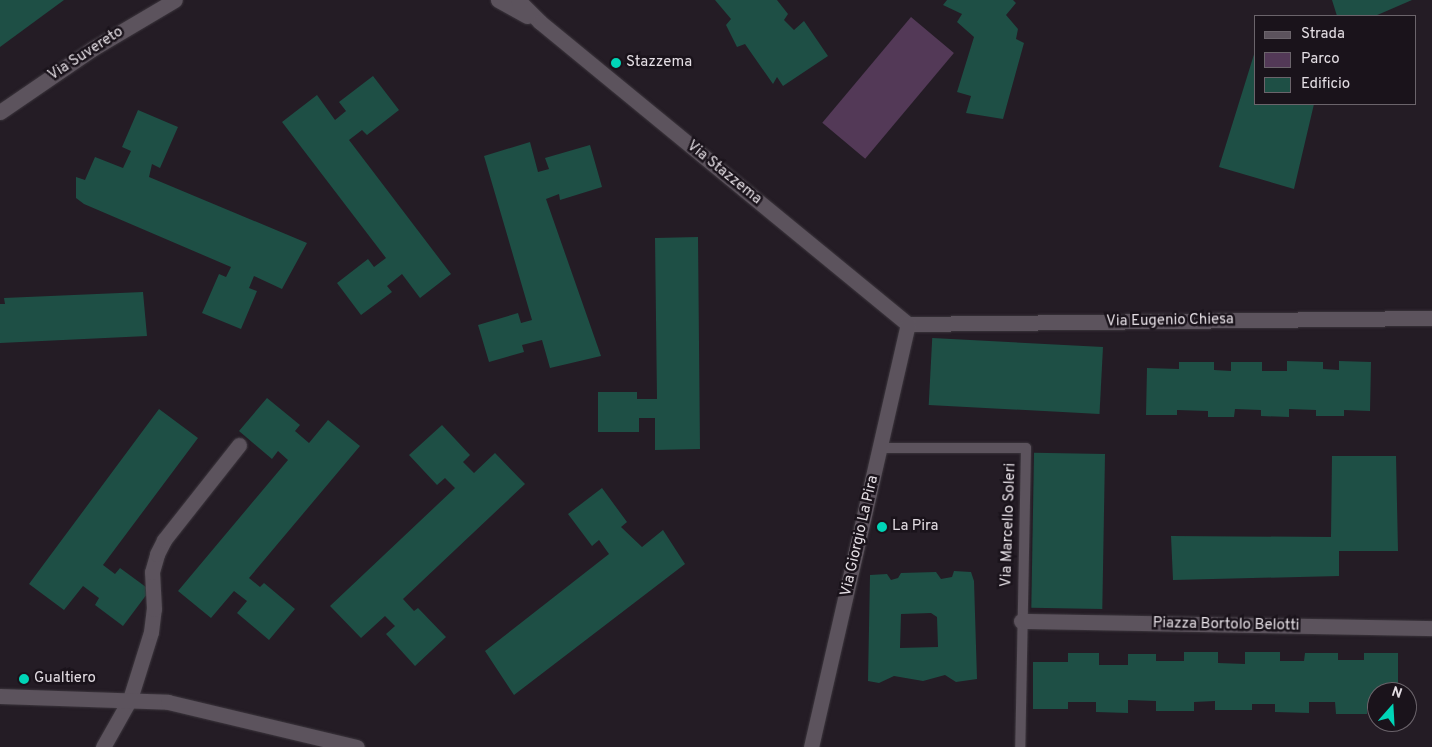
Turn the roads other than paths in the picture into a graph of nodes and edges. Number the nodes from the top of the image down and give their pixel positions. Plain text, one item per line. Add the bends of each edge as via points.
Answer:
1 (175, 0) edge
2 (498, 0) edge
3 (518, 0) edge
4 (540, 22) junction
5 (0, 112) edge
6 (1432, 318) edge
7 (908, 324) junction
8 (238, 445) dead end
9 (881, 448) junction
10 (1021, 621) junction
11 (1432, 628) edge
12 (0, 696) edge
13 (130, 699) junction
14 (103, 747) edge
15 (357, 747) edge
16 (811, 747) edge
17 (1020, 747) edge

1 - 5 street, Via Suvereto via 92,49
2 - 4 street, Via Stazzema
3 - 4 street, Via Stazzema
4 - 7 street, Via Stazzema
6 - 7 street, Via Eugenio Chiesa
7 - 9 street, Via Giorgio La Pira
8 - 13 street via 164,540 157,554 152,572 154,619
9 - 10 lane, Via Marcello Soleri via 1026,448
9 - 16 street, Via Giorgio La Pira
10 - 11 street, Piazza Bortolo Belotti
10 - 17 lane, Via Marcello Soleri
12 - 13 street
13 - 14 street
13 - 15 street via 202,708

